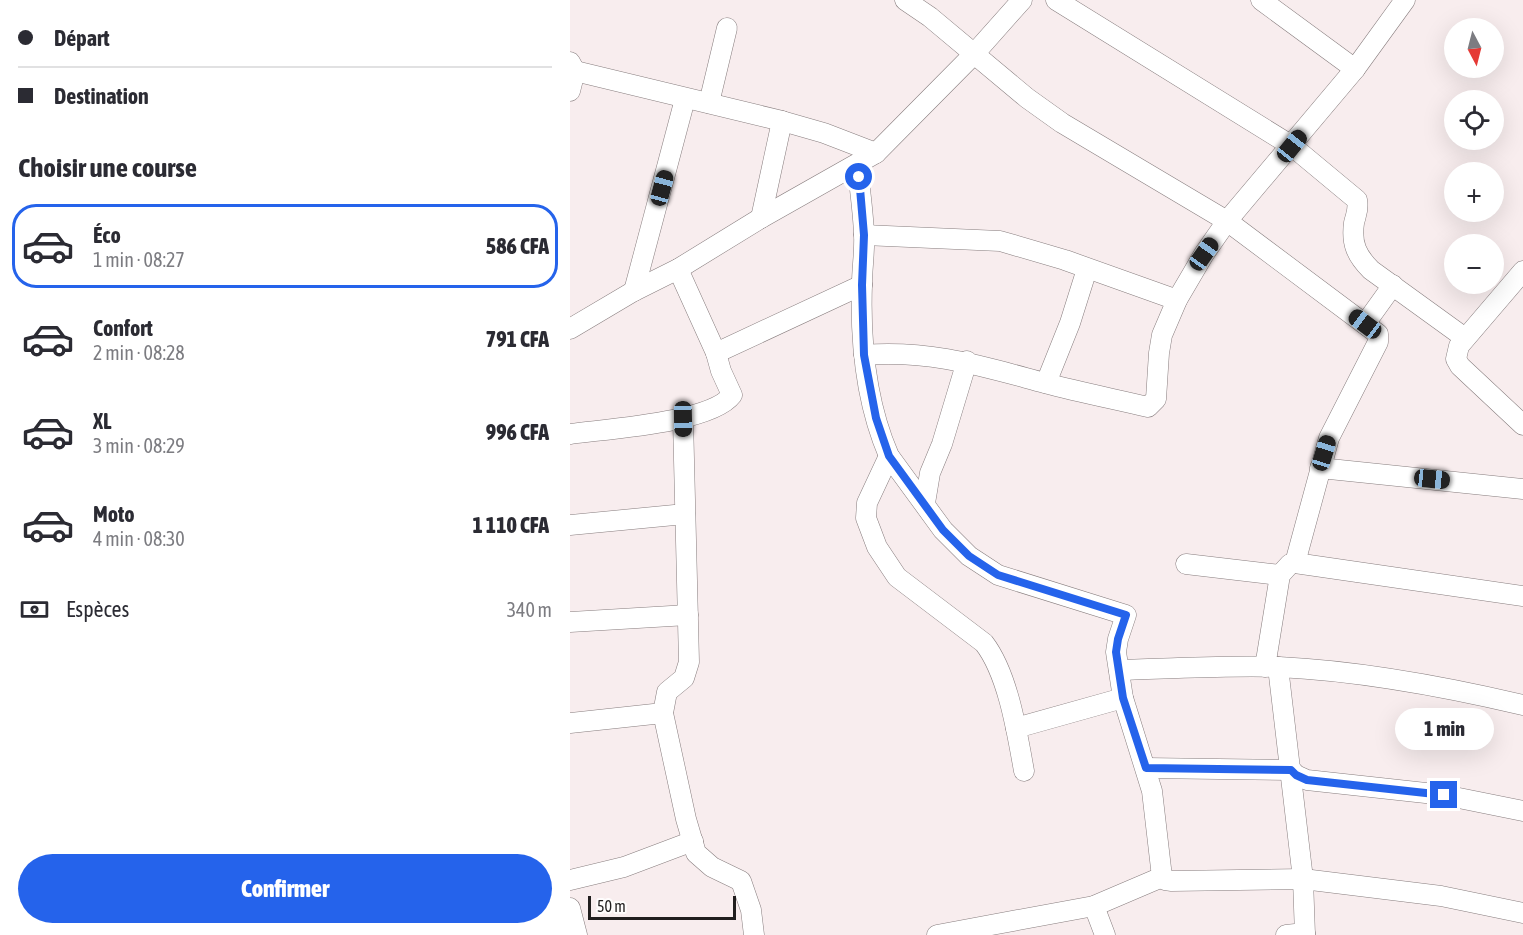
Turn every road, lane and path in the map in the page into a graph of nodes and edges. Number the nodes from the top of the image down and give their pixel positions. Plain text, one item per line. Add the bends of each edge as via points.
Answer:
1 (905, 0) edge
2 (1022, 0) edge
3 (1056, 0) edge
4 (1261, 0) edge
5 (1405, 0) edge
6 (727, 28) dead end
7 (974, 54) junction
8 (572, 66) edge
9 (1354, 69) junction
10 (570, 91) edge
11 (685, 99) junction
12 (710, 103) junction
13 (782, 121) junction
14 (1292, 146) junction
15 (876, 153) junction
16 (858, 165) junction
17 (761, 218) junction
18 (1227, 221) junction
19 (864, 235) junction
20 (678, 269) junction
21 (1087, 269) junction
22 (1522, 273) edge
23 (862, 285) junction
24 (1393, 285) junction
25 (634, 291) junction
26 (1177, 300) junction
27 (1365, 324) junction
28 (570, 329) edge
29 (1465, 338) junction
30 (716, 354) junction
31 (864, 355) junction
32 (967, 362) junction
33 (1046, 383) junction
34 (683, 419) junction
35 (1523, 425) edge
36 (570, 434) edge
37 (889, 456) junction
38 (1320, 468) junction
39 (1523, 489) edge
40 (925, 503) junction
41 (685, 514) junction
42 (570, 525) edge
43 (1186, 564) dead end
44 (1288, 569) junction
45 (1523, 596) edge
46 (688, 615) junction
47 (570, 622) edge
48 (1271, 667) junction
49 (1119, 670) junction
50 (1123, 698) junction
51 (1523, 705) edge
52 (663, 713) junction
53 (570, 723) edge
54 (1016, 728) junction
55 (1146, 768) junction
56 (1291, 770) junction
57 (1024, 771) dead end
58 (1523, 811) edge
59 (693, 841) junction
60 (1162, 877) junction
61 (1303, 879) junction
62 (570, 880) edge
63 (1094, 906) junction
64 (570, 908) edge
65 (1523, 913) edge
66 (1299, 934) edge
67 (577, 935) edge
68 (754, 935) edge
69 (937, 935) edge
70 (1105, 935) edge

1 - 7 street
2 - 7 street
3 - 14 street
4 - 9 street
5 - 9 street
6 - 12 street
7 - 15 street
7 - 18 street via 1062,123
8 - 10 street
8 - 11 street
9 - 14 street
11 - 12 street
11 - 25 street
12 - 13 street
13 - 15 street
13 - 17 street
14 - 18 street
14 - 24 street via 1357,200 1354,248 1359,259
15 - 16 street
16 - 17 street
16 - 19 street
17 - 20 street
18 - 26 street
18 - 27 street
19 - 21 street via 1000,241
19 - 23 street
20 - 25 street
20 - 30 street
21 - 26 street
21 - 33 street
22 - 29 street
23 - 30 street
23 - 31 street
24 - 27 street
24 - 29 street
25 - 28 street
26 - 33 street via 1162,334 1156,399 1148,407
27 - 38 street via 1378,334 1378,342 1333,425
29 - 35 street via 1456,360
30 - 34 street via 732,395 722,404
31 - 32 street via 896,353
31 - 37 street via 876,418
32 - 33 street
32 - 40 street via 930,473
34 - 36 street
34 - 41 street
37 - 40 street
37 - 54 street via 867,503 866,518 877,547 897,577 993,654
38 - 39 street
38 - 44 street
40 - 49 street via 952,540 998,575 1126,615 1116,652
41 - 42 street
41 - 46 street
43 - 44 street
44 - 45 street
44 - 48 street
46 - 47 street
46 - 52 street via 689,662 684,678 667,692
48 - 49 street
48 - 51 street via 1383,676
48 - 56 street
49 - 50 street
50 - 54 street
50 - 55 street
52 - 53 street
52 - 59 street
54 - 57 street
55 - 56 street
55 - 60 street
56 - 58 street via 1307,780 1444,795
56 - 61 street
59 - 62 street via 624,867
59 - 68 street via 696,853 712,867 741,881
60 - 61 street via 1172,881
60 - 63 street
61 - 65 street via 1441,896
61 - 66 street
63 - 69 street
63 - 70 street
64 - 67 street

